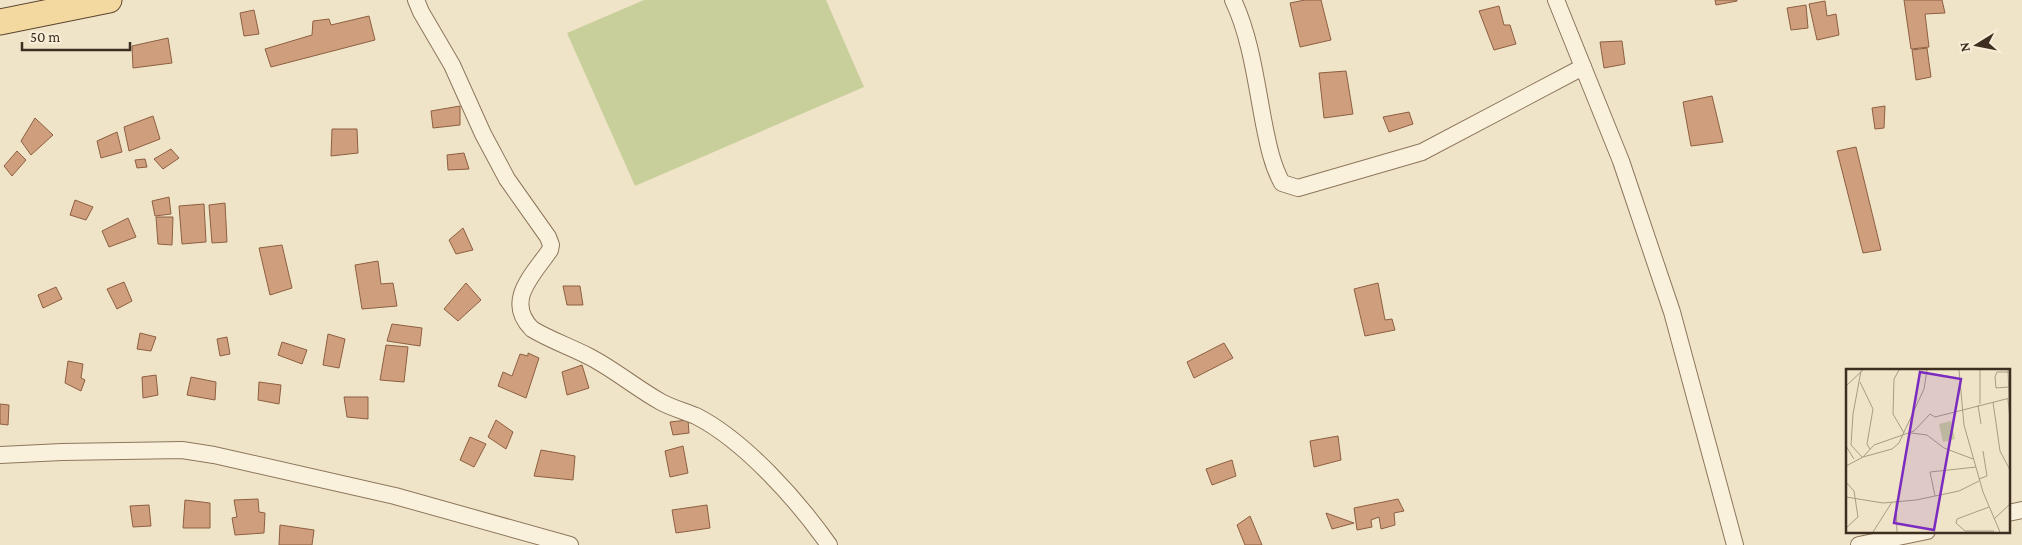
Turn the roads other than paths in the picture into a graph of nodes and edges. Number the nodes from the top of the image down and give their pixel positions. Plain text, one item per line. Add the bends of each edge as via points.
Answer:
1 (109, 0) edge
2 (416, 0) edge
3 (1233, 0) edge
4 (1556, 0) edge
5 (0, 22) edge
6 (1583, 66) junction
7 (0, 455) edge
8 (1922, 532) edge
9 (570, 545) edge
10 (829, 545) edge
11 (1735, 545) edge
12 (1859, 545) edge

1 - 5 main road
2 - 10 street via 452,65 506,179 551,244 520,294 519,306 524,321 532,329 608,366 662,403 696,417 725,436 780,485
3 - 6 street via 1247,40 1276,171 1282,183 1298,188 1422,152
4 - 6 street
6 - 11 street via 1621,161 1672,312
7 - 9 street via 190,451 395,496
8 - 12 street

